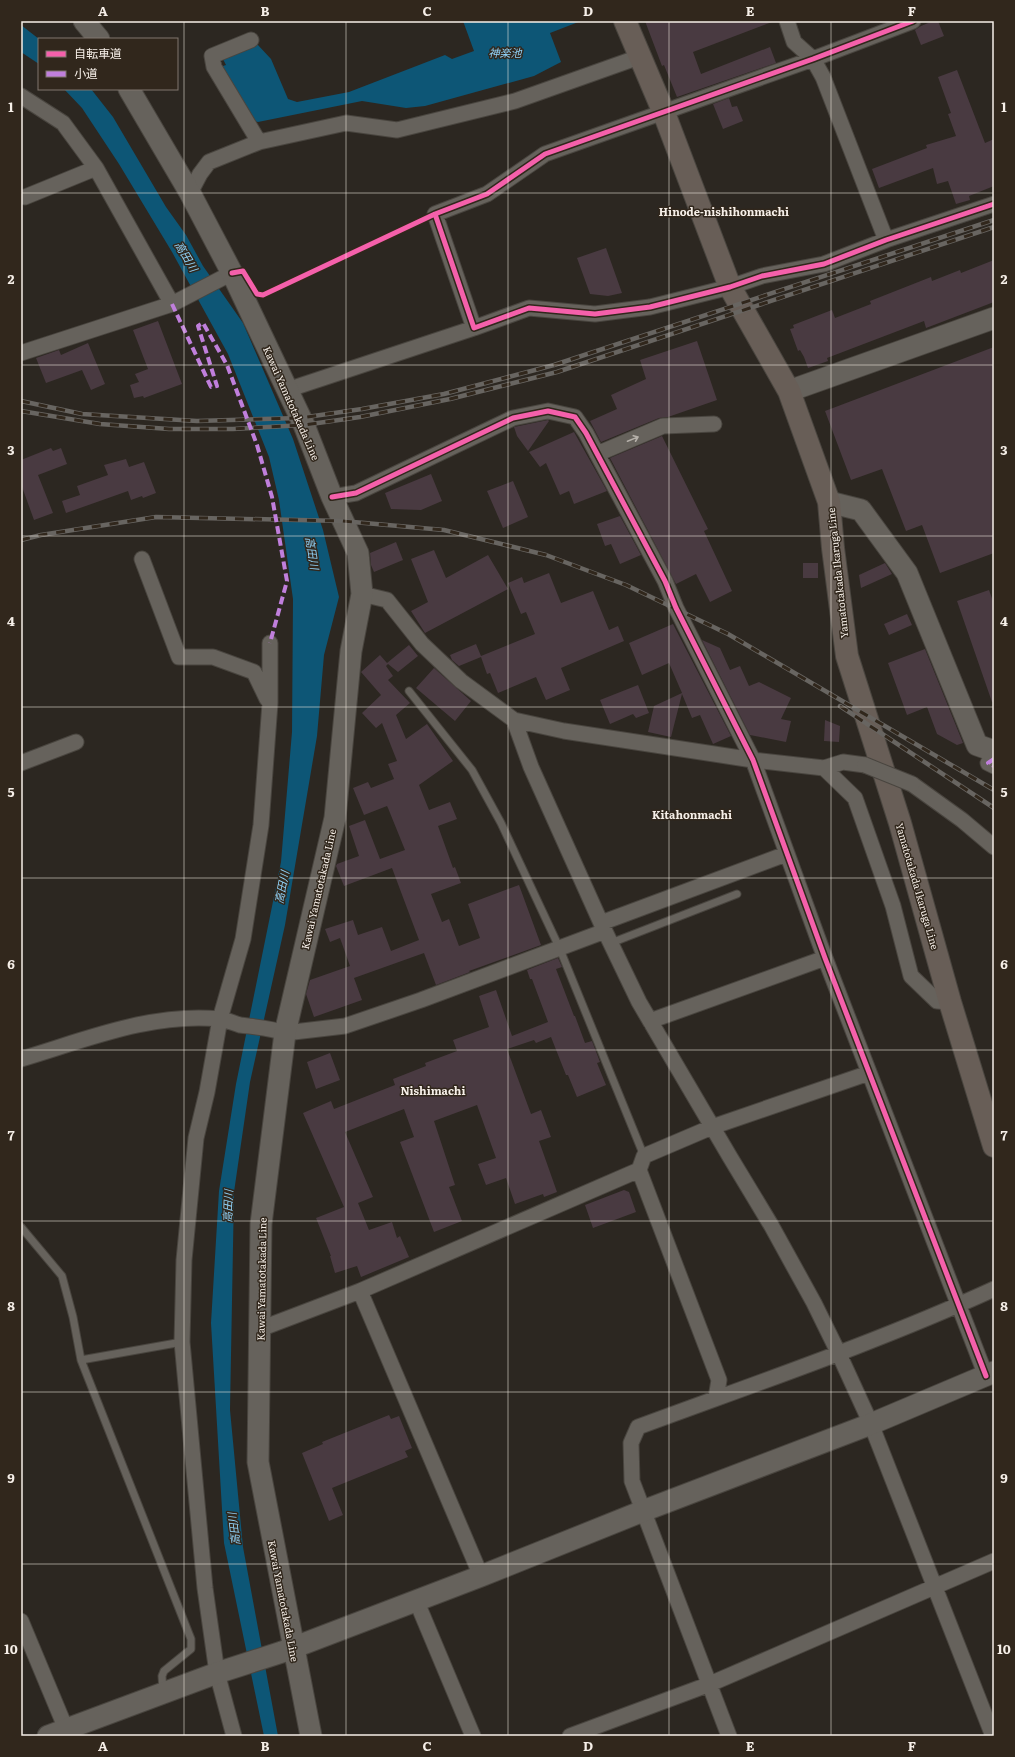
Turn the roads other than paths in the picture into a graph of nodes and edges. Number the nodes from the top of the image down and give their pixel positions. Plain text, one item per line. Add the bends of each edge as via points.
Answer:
1 (84, 21) edge
2 (625, 21) edge
3 (787, 21) edge
4 (913, 21) edge
5 (98, 38) edge
6 (251, 40) dead end
7 (639, 57) junction
8 (812, 59) junction
9 (130, 90) edge
10 (21, 96) edge
11 (664, 113) junction
12 (259, 142) junction
13 (96, 168) junction
14 (190, 193) junction
15 (25, 197) dead end
16 (994, 204) edge
17 (886, 240) junction
18 (229, 274) junction
19 (730, 286) junction
20 (172, 304) junction
21 (994, 318) edge
22 (474, 328) junction
23 (21, 353) edge
24 (287, 390) junction
25 (789, 391) junction
26 (714, 424) dead end
27 (597, 454) junction
28 (332, 497) junction
29 (830, 502) junction
30 (142, 559) dead end
31 (362, 594) junction
32 (270, 642) dead end
33 (409, 692) dead end
34 (270, 703) junction
35 (514, 720) junction
36 (76, 742) dead end
37 (994, 751) edge
38 (994, 759) edge
39 (753, 760) junction
40 (21, 763) edge
41 (994, 766) edge
42 (824, 768) junction
43 (994, 847) edge
44 (786, 854) junction
45 (737, 894) dead end
46 (606, 932) junction
47 (559, 947) junction
48 (825, 958) junction
49 (950, 1002) junction
50 (220, 1020) junction
51 (650, 1021) junction
52 (280, 1032) junction
53 (21, 1059) edge
54 (869, 1073) junction
55 (712, 1127) junction
56 (994, 1146) edge
57 (642, 1163) junction
58 (21, 1227) edge
59 (994, 1289) edge
60 (360, 1291) junction
61 (958, 1305) junction
62 (260, 1329) junction
63 (182, 1342) junction
64 (839, 1354) junction
65 (81, 1360) junction
66 (990, 1374) edge
67 (716, 1398) junction
68 (871, 1424) junction
69 (643, 1511) junction
70 (994, 1561) edge
71 (481, 1576) junction
72 (935, 1586) junction
73 (416, 1600) junction
74 (21, 1621) edge
75 (288, 1650) junction
76 (224, 1671) junction
77 (710, 1684) junction
78 (163, 1694) junction
79 (57, 1733) edge
80 (234, 1736) edge
81 (310, 1736) edge
82 (473, 1736) edge
83 (570, 1736) edge
84 (729, 1736) edge
85 (993, 1736) edge

1 - 5 main road
2 - 7 main road, Yamatotakada Ikaruga Line
3 - 8 street via 794,42
4 - 8 street
6 - 12 street via 212,56 214,68
7 - 11 main road, Yamatotakada Ikaruga Line
7 - 12 street via 515,100 397,130 346,122
8 - 11 street
8 - 17 street via 823,77
9 - 14 main road, Kawai Yamatotakada Line
10 - 13 street via 63,123
11 - 19 main road, Yamatotakada Ikaruga Line
11 - 22 street via 545,154 487,194 436,214
12 - 14 street via 209,162
13 - 15 street
13 - 20 street
14 - 18 main road, Kawai Yamatotakada Line
16 - 17 street
17 - 19 street via 824,264 762,276
18 - 20 street
18 - 24 main road, Kawai Yamatotakada Line
19 - 22 street via 650,307 595,314 529,308
19 - 25 main road, Yamatotakada Ikaruga Line
20 - 23 street
21 - 25 main road
22 - 24 street
24 - 28 main road, Kawai Yamatotakada Line via 304,425
25 - 29 main road, Yamatotakada Ikaruga Line
27 -> 26 street via 663,426
27 - 28 street via 575,417 548,410 513,418 356,493
27 - 39 street via 665,581 676,608
28 - 31 main road, Kawai Yamatotakada Line via 358,553
29 - 37 main road via 861,510 907,573 977,745
29 - 49 main road, Yamatotakada Ikaruga Line via 833,548 847,656 900,823
30 - 34 street via 180,657 213,657 254,672
31 - 35 street via 387,600 422,644 461,681
31 - 52 main road, Kawai Yamatotakada Line via 351,651 335,818
32 - 34 street
33 - 47 lane via 472,770 501,823
34 - 50 street via 260,825 242,939
35 - 39 street via 564,731
35 - 46 street via 531,767
36 - 40 street
38 - 41 street via 988,763
39 - 42 street
39 - 44 street
42 - 43 street, bridge via 843,762 866,765 912,784
42 - 49 street via 855,798 893,906 911,976 937,1001
44 - 46 street
44 - 48 street
45 - 46 lane
46 - 47 street
46 - 51 street
47 - 52 street via 345,1026
47 - 57 lane
48 - 51 street
48 - 54 street
49 - 56 main road, Yamatotakada Ikaruga Line
50 - 52 street
50 - 53 street via 181,1019 132,1026
50 - 63 street via 196,1138 184,1260
51 - 55 street
52 - 62 main road, Kawai Yamatotakada Line via 260,1224
54 - 55 street
54 - 61 street
55 - 57 street
55 - 64 street via 771,1225
57 - 60 street
57 - 67 street via 719,1380
58 - 65 lane via 62,1276
59 - 61 street
60 - 62 street
60 - 71 street
61 - 64 street
61 - 66 street
62 - 75 main road, Kawai Yamatotakada Line via 258,1462
63 - 65 lane
63 - 76 street via 205,1588
64 - 67 street
64 - 68 street
65 - 78 lane via 191,1639 191,1649 164,1671
66 - 68 main road
67 - 69 street via 638,1427 631,1443 632,1481
68 - 69 main road
68 - 72 street
69 - 71 main road
69 - 77 street
70 - 72 street
71 - 73 main road
72 - 77 street
72 - 85 street
73 - 75 main road
73 - 82 street
74 - 79 street
75 - 76 main road
75 - 81 main road, Kawai Yamatotakada Line
76 - 78 main road
76 - 80 street
77 - 83 street
77 - 84 street
78 - 79 main road

